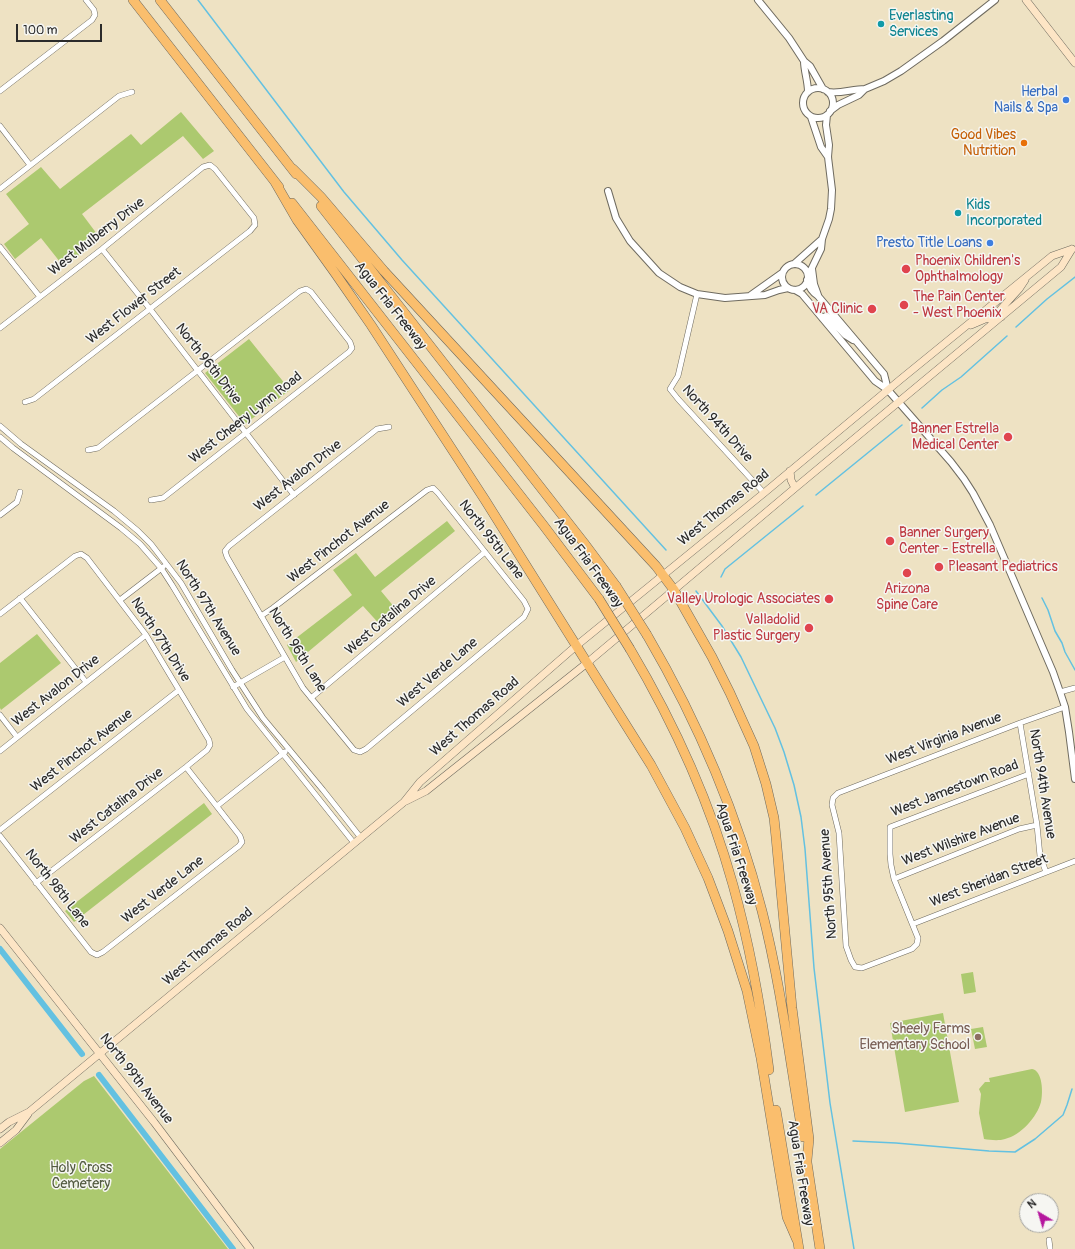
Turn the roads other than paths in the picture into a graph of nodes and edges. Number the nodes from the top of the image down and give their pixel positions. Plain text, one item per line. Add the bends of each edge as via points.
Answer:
1 (86, 0) edge
2 (133, 0) edge
3 (160, 0) edge
4 (758, 0) edge
5 (995, 0) edge
6 (1026, 0) edge
7 (804, 61) junction
8 (1075, 62) edge
9 (865, 89) junction
10 (0, 91) edge
11 (825, 91) junction
12 (132, 92) dead end
13 (808, 92) junction
14 (829, 113) junction
15 (811, 117) junction
16 (0, 126) edge
17 (828, 157) junction
18 (30, 165) junction
19 (293, 169) junction
20 (275, 182) junction
21 (0, 189) edge
22 (608, 191) dead end
23 (255, 225) joint
24 (822, 239) junction
25 (0, 247) edge
26 (1073, 248) edge
27 (102, 249) junction
28 (794, 264) junction
29 (812, 268) junction
30 (782, 273) junction
31 (1029, 275) junction
32 (808, 278) junction
33 (792, 289) junction
34 (697, 294) junction
35 (751, 295) junction
36 (818, 296) junction
37 (40, 297) junction
38 (150, 309) junction
39 (1001, 317) junction
40 (822, 318) junction
41 (0, 328) edge
42 (962, 329) junction
43 (859, 344) junction
44 (197, 370) junction
45 (888, 390) junction
46 (25, 402) dead end
47 (899, 402) junction
48 (0, 426) edge
49 (389, 426) dead end
50 (246, 433) junction
51 (0, 437) edge
52 (88, 450) dead end
53 (790, 471) junction
54 (432, 488) joint
55 (795, 488) junction
56 (20, 492) dead end
57 (764, 493) junction
58 (294, 495) junction
59 (151, 500) dead end
60 (0, 515) edge
61 (225, 551) joint
62 (486, 552) junction
63 (166, 564) junction
64 (161, 568) junction
65 (664, 574) junction
66 (674, 590) junction
67 (20, 598) junction
68 (120, 600) junction
69 (528, 609) joint
70 (0, 614) edge
71 (261, 616) junction
72 (146, 635) junction
73 (576, 646) junction
74 (285, 657) junction
75 (587, 663) junction
76 (86, 682) junction
77 (240, 684) junction
78 (234, 687) junction
79 (1075, 688) edge
80 (179, 690) junction
81 (1060, 692) junction
82 (311, 698) junction
83 (1065, 707) junction
84 (0, 715) edge
85 (1020, 723) junction
86 (17, 737) junction
87 (210, 745) joint
88 (289, 750) junction
89 (0, 751) edge
90 (360, 752) joint
91 (283, 754) junction
92 (186, 767) junction
93 (1030, 774) junction
94 (1075, 779) edge
95 (833, 798) joint
96 (404, 802) junction
97 (217, 806) junction
98 (1037, 825) junction
99 (0, 830) edge
100 (0, 836) edge
101 (361, 838) junction
102 (354, 843) junction
103 (1075, 861) edge
104 (1046, 872) junction
105 (894, 878) junction
106 (36, 883) junction
107 (913, 924) junction
108 (0, 928) edge
109 (96, 955) joint
110 (100, 1054) junction
111 (29, 1112) junction
112 (0, 1129) edge
113 (0, 1143) edge
114 (806, 1160) junction
115 (1049, 1240) dead end
116 (798, 1245) edge
117 (1050, 1248) dead end
118 (250, 1249) edge
119 (820, 1249) edge

1 - 10 street via 94,10 95,16 92,20
2 - 20 highway, Agua Fria Freeway
3 - 19 highway, Agua Fria Freeway
4 - 7 street
5 - 9 street via 914,62 884,81
6 - 8 main road
7 - 11 street via 810,66
7 - 13 street
9 - 11 street via 835,93
9 - 14 street
11 - 13 street via 818,88
11 - 14 street via 831,96 832,101
12 - 18 street via 120,96
13 - 15 street via 803,107
14 - 15 street via 819,118
14 - 17 street via 826,125
15 - 17 street via 821,147
16 - 18 street
17 - 24 street via 832,197 829,219
18 - 21 street
19 - 65 highway via 322,197 389,277
19 - 114 highway, Agua Fria Freeway, bridge via 616,586 674,682 731,810 752,873 772,955
20 - 73 highway via 297,220 371,325 471,478
20 - 116 highway, Agua Fria Freeway, bridge via 544,526 598,599 630,649 665,712 693,771 712,820 744,928 757,990
22 - 34 street via 620,225 642,255 666,278
23 - 27 street, West Mulberry Drive via 254,218 210,165 203,167
23 - 38 street, West Flower Street
24 - 28 street
24 - 29 street via 821,249
25 - 37 street
26 - 31 main road, West Thomas Road via 1052,256
26 - 39 main road, West Thomas Road via 1061,267
27 - 37 street, West Mulberry Drive
27 - 38 street, North 96th Drive
28 - 30 street
28 - 32 street via 805,268
29 - 32 street
29 - 36 street
30 - 33 street via 783,282
30 - 35 street
31 - 39 main road via 1020,289 1000,310
31 - 42 main road, West Thomas Road
32 - 33 street via 803,287
32 - 36 street via 810,288
33 - 35 street via 765,295
33 - 40 street via 802,294
34 - 35 street via 725,298
34 - 57 street, North 94th Drive via 678,376 670,389
36 - 43 street
37 - 41 street, West Mulberry Drive
38 - 44 street, North 96th Drive
38 - 46 street, West Flower Street via 34,399
39 - 42 main road via 985,319
39 - 47 main road, West Thomas Road
40 - 43 street via 828,317 845,335
40 - 45 street via 875,381
42 - 45 main road, West Thomas Road
43 - 45 street via 884,374
44 - 50 street, North 96th Drive
44 - 50 street, West Cheery Lynn Road via 306,289 350,342 352,348 348,352
44 - 52 street via 98,448
45 - 47 street
45 - 53 main road, West Thomas Road
47 - 55 main road, West Thomas Road
47 - 81 street via 951,462 973,493 990,525
48 - 63 street, North 97th Avenue via 20,444 114,511 146,540
49 - 58 street, West Avalon Drive via 377,429
50 - 58 street, North 96th Drive
50 - 59 street, West Cheery Lynn Road via 163,498
51 - 64 street, North 97th Avenue via 122,528
53 - 55 main road
53 - 57 main road, West Thomas Road
54 - 62 street, North 95th Lane
54 - 71 street, West Pinchot Avenue
55 - 66 main road, West Thomas Road
56 - 60 street via 17,502
57 - 65 main road, West Thomas Road
58 - 61 street, West Avalon Drive
61 - 71 street, North 96th Lane
62 - 69 street, North 95th Lane
62 - 82 street, West Catalina Drive
63 - 64 street
63 - 77 street, North 97th Avenue via 181,583
64 - 68 street
64 - 78 street, North 97th Avenue
65 - 66 highway
65 - 73 main road, West Thomas Road
66 - 75 main road, West Thomas Road
66 - 114 highway via 733,700 754,746 766,784 775,830 792,1008 809,1139
67 - 68 street, North 97th Drive via 81,554
67 - 70 street
67 - 76 street
68 - 72 street, North 97th Drive
69 - 90 street, West Verde Lane via 524,618
71 - 74 street, North 96th Lane
72 - 76 street, West Avalon Drive
72 - 80 street, North 97th Drive
73 - 75 highway
73 - 96 main road, West Thomas Road via 420,782
74 - 77 street
74 - 82 street, North 96th Lane
75 - 96 main road, West Thomas Road via 426,792
75 - 116 highway via 670,798 708,878 728,931 753,1016 787,1217
76 - 86 street, West Avalon Drive
77 - 78 street
77 - 88 street, North 97th Avenue
78 - 91 street, North 97th Avenue via 247,709
79 - 81 street
80 - 87 street, North 97th Drive
80 - 99 street, West Pinchot Avenue
81 - 83 street
82 - 90 street, North 96th Lane via 354,750
83 - 85 street, West Virginia Avenue
83 - 94 street
84 - 86 street
85 - 93 street, North 94th Avenue
85 - 95 street, West Virginia Avenue via 838,793
86 - 89 street, West Avalon Drive
87 - 92 street, West Catalina Drive
88 - 91 street
88 - 101 street, North 97th Avenue
91 - 97 street
91 - 102 street, North 97th Avenue
92 - 97 street
92 - 106 street, West Catalina Drive
93 - 98 street, North 94th Avenue
93 - 105 street, West Jamestown Road via 890,827
95 - 107 street, North 95th Avenue via 832,805 839,833 846,946 855,968 862,968 912,949 918,938
96 - 101 main road, West Thomas Road
97 - 109 street, West Verde Lane via 240,836 242,842 239,846
98 - 104 street, North 94th Avenue via 1040,856
98 - 105 street, West Wilshire Avenue via 1019,829
100 - 106 street, North 98th Lane
101 - 102 main road, West Thomas Road
102 - 110 main road, West Thomas Road
103 - 104 street, West Sheridan Street
104 - 107 street, West Sheridan Street
105 - 107 street
106 - 109 street, North 98th Lane
108 - 110 main road, North 99th Avenue
110 - 111 main road, West Thomas Road
110 - 118 main road, North 99th Avenue
111 - 112 main road, West Thomas Road
111 - 113 main road, West Thomas Road via 16,1130
114 - 119 highway, Agua Fria Freeway
115 - 117 street

